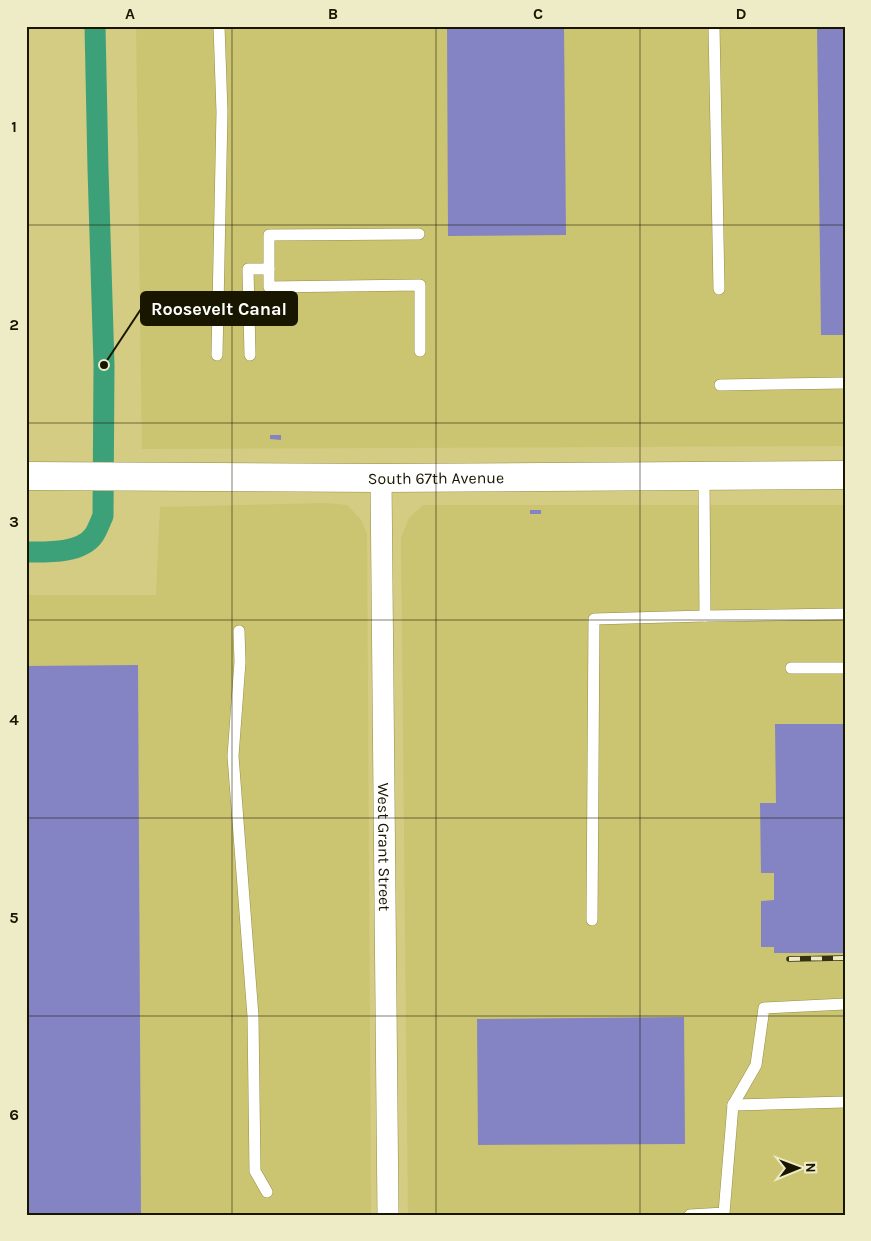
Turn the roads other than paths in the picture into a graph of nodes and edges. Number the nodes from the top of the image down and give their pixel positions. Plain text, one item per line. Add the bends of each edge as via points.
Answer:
1 (220, 26) edge
2 (714, 26) edge
3 (419, 234) dead end
4 (269, 269) junction
5 (719, 289) dead end
6 (420, 351) dead end
7 (217, 355) dead end
8 (250, 355) dead end
9 (845, 383) edge
10 (720, 385) dead end
11 (845, 475) edge
12 (26, 476) edge
13 (704, 476) junction
14 (381, 478) junction
15 (845, 614) edge
16 (706, 616) junction
17 (239, 631) dead end
18 (791, 668) dead end
19 (845, 668) edge
20 (592, 920) dead end
21 (845, 1004) edge
22 (845, 1102) edge
23 (732, 1105) junction
24 (267, 1192) dead end
25 (388, 1215) edge
26 (690, 1215) edge

1 - 7 lane via 222,112
2 - 5 lane
3 - 4 lane via 269,236
4 - 6 lane via 269,287 420,285
4 - 8 lane via 248,269
9 - 10 lane
11 - 13 main road, South 67th Avenue
12 - 14 main road, South 67th Avenue
13 - 14 main road, South 67th Avenue
13 - 16 lane
14 - 25 street, West Grant Street
15 - 16 lane
16 - 20 lane via 594,619
17 - 24 lane via 233,756 253,1016 254,1171
18 - 19 lane
21 - 23 lane via 764,1008 756,1065
22 - 23 lane
23 - 26 lane via 724,1213

